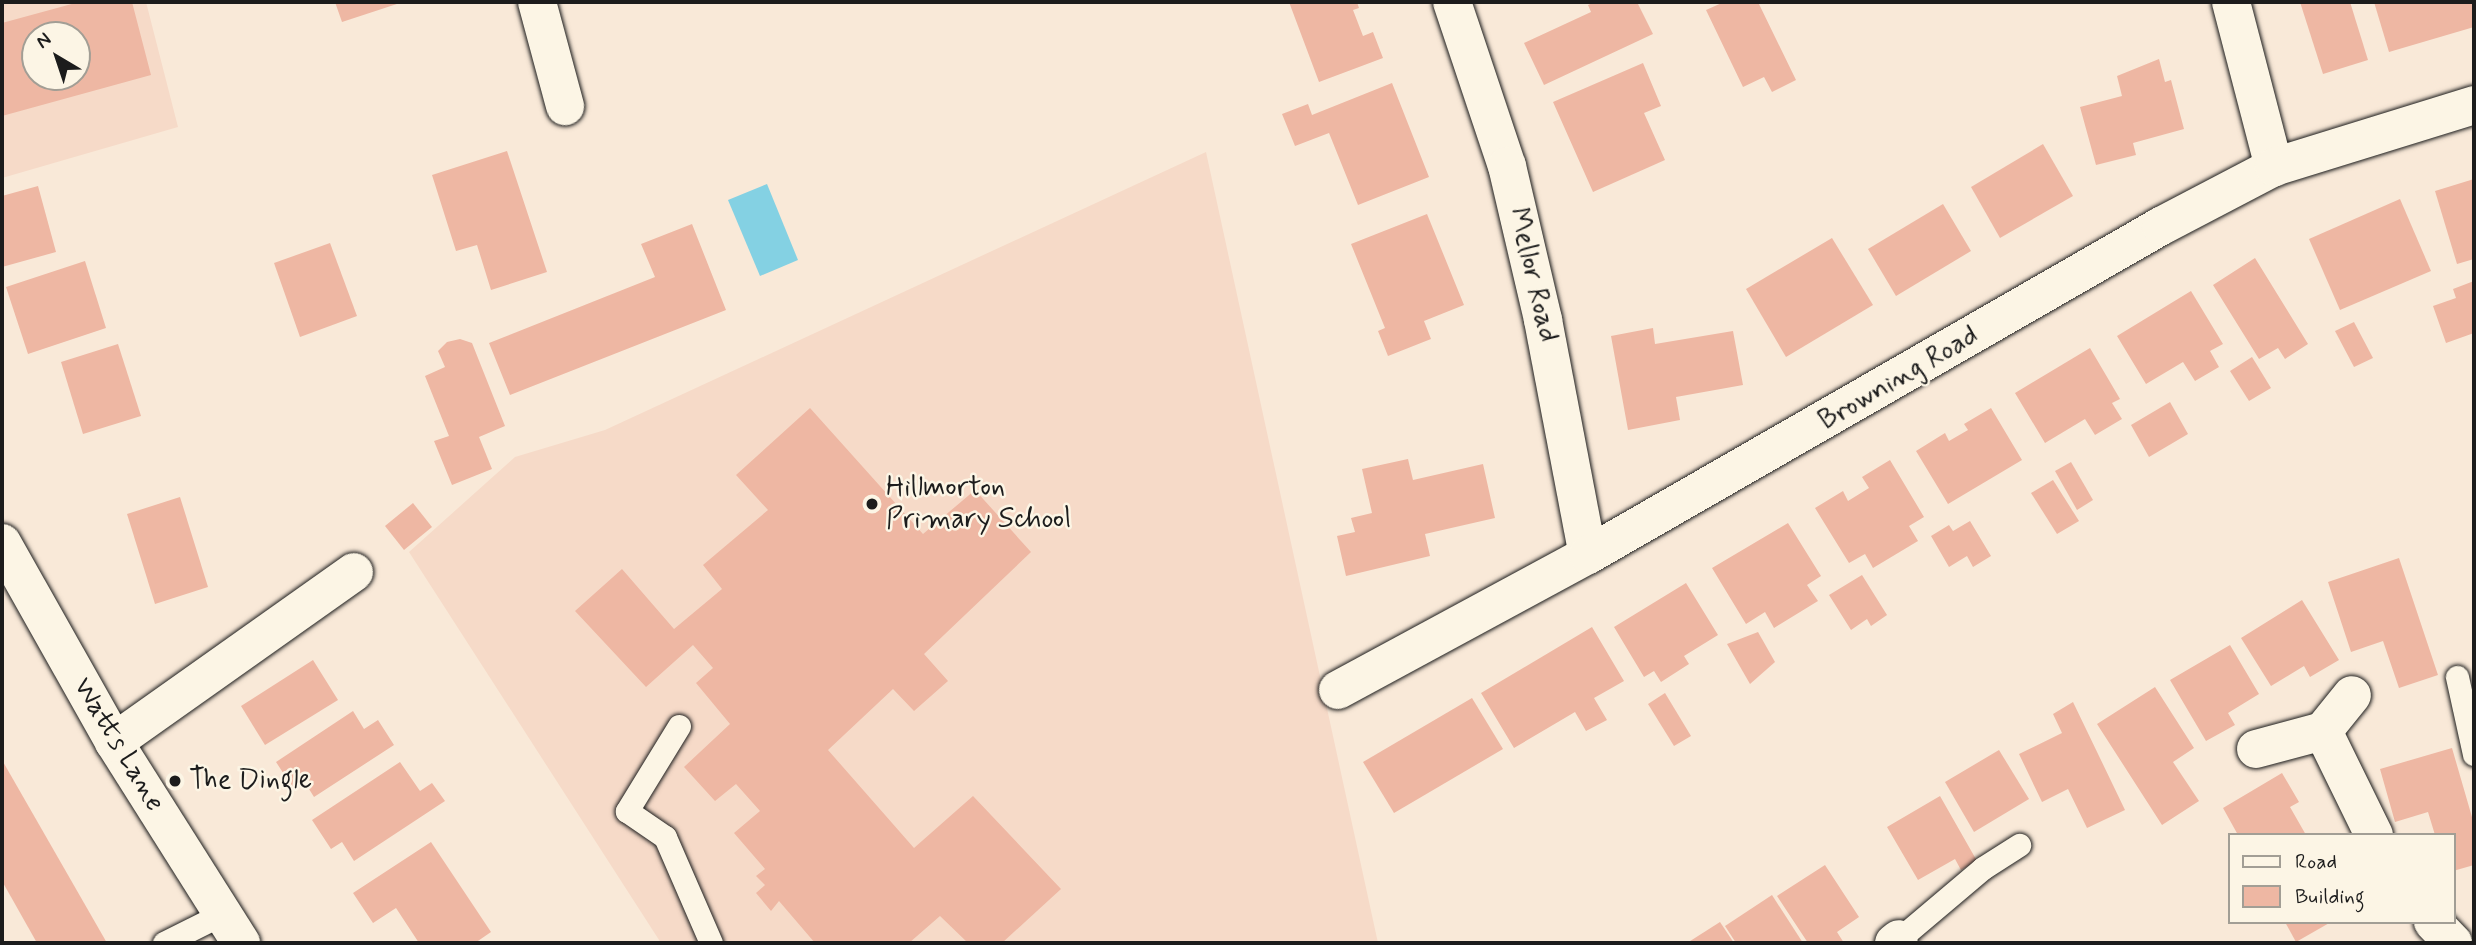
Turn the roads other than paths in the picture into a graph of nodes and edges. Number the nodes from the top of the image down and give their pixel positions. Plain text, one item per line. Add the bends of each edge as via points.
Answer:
1 (537, 2) edge
2 (2231, 2) edge
3 (1456, 3) edge
4 (2474, 105) edge
5 (565, 106) dead end
6 (2274, 167) junction
7 (2, 543) edge
8 (1588, 555) junction
9 (354, 572) dead end
10 (2457, 677) dead end
11 (1338, 690) dead end
12 (2352, 695) dead end
13 (679, 726) dead end
14 (2323, 731) junction
15 (114, 742) junction
16 (2256, 749) dead end
17 (2474, 754) edge
18 (2373, 833) edge
19 (2019, 845) dead end
20 (2435, 924) edge
21 (232, 928) edge
22 (1897, 941) edge
23 (164, 943) edge
24 (711, 943) edge
25 (2453, 943) edge

1 - 5 street
2 - 6 street
3 - 8 street, Mellor Road via 1507,166 1544,320
4 - 6 street, Browning Road
6 - 8 street, Browning Road via 2161,226
7 - 15 street, Watts Lane
8 - 11 street, Browning Road
9 - 15 street
10 - 17 lane
12 - 14 street
13 - 24 lane via 627,811 665,837
14 - 16 street
14 - 18 street
15 - 21 street, Watts Lane
19 - 22 lane via 1983,868
20 - 25 street
21 - 23 lane

